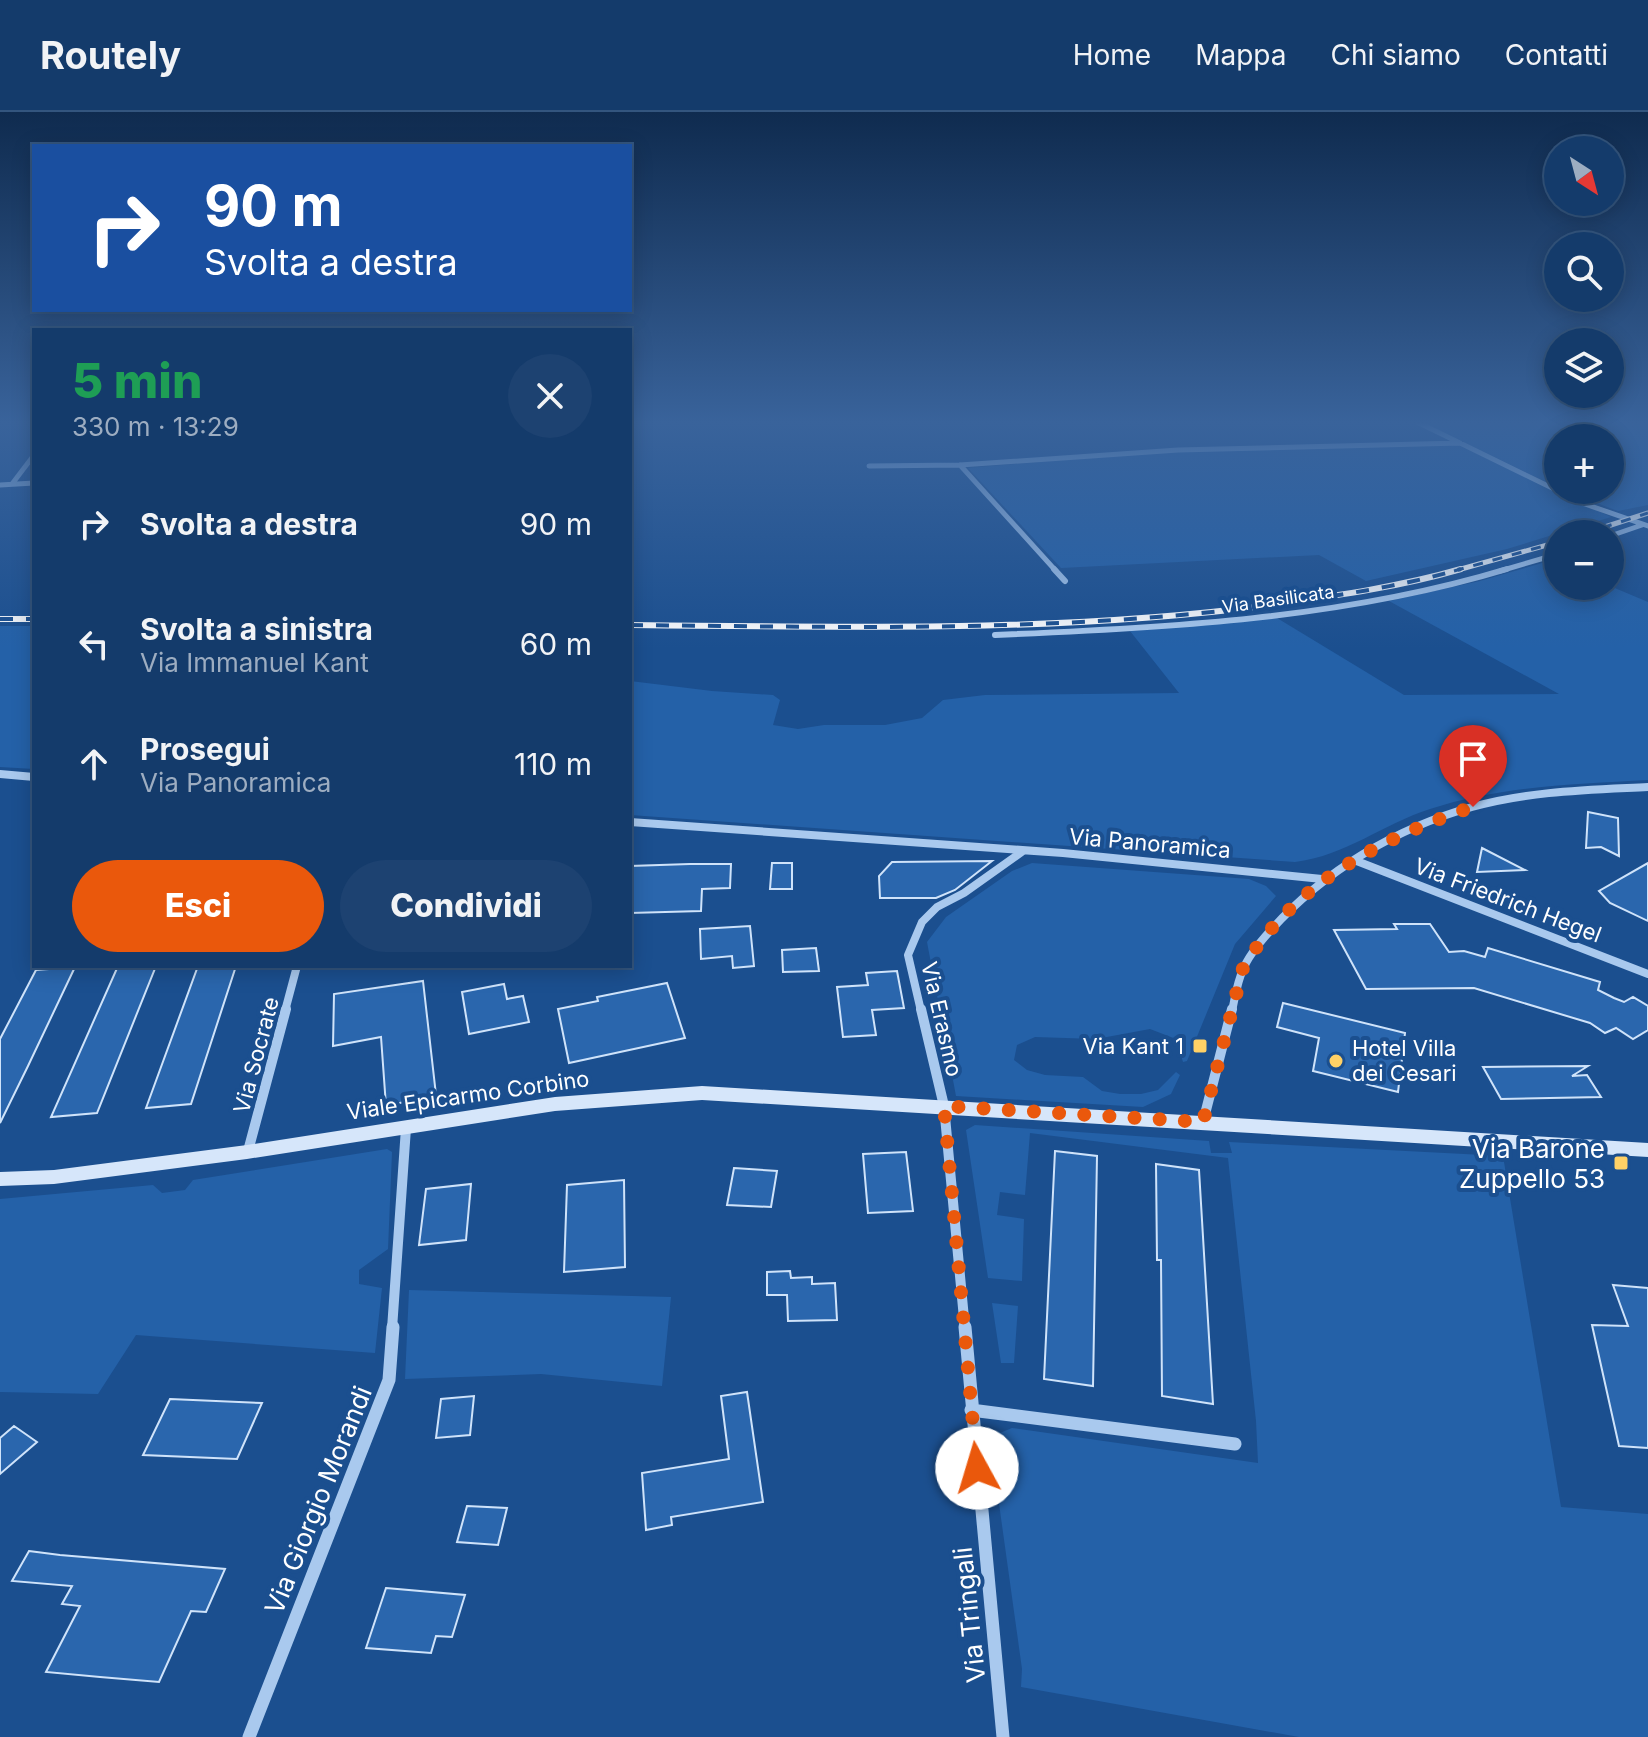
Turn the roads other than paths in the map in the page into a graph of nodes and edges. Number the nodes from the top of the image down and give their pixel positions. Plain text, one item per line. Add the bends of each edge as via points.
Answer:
1 (989, 497) edge
2 (1570, 497) edge
3 (1645, 525) edge
4 (1624, 532) edge
5 (1544, 558) edge
6 (1065, 581) dead end
7 (995, 635) dead end
8 (0, 774) edge
9 (32, 777) edge
10 (1648, 787) edge
11 (632, 822) edge
12 (1023, 851) junction
13 (1354, 860) junction
14 (1322, 879) junction
15 (296, 968) edge
16 (1648, 974) edge
17 (944, 1106) junction
18 (1203, 1122) junction
19 (406, 1128) junction
20 (1648, 1150) edge
21 (247, 1152) junction
22 (0, 1179) edge
23 (971, 1410) junction
24 (1235, 1444) dead end
25 (249, 1737) edge
26 (1003, 1737) edge

1 - 6 street
2 - 3 street
3 - 4 street
5 - 7 street, Via Basilicata via 1402,596 1291,613
8 - 9 street
10 - 13 street via 1547,794 1473,807 1424,824
11 - 12 street, Via Panoramica
12 - 14 street, Via Panoramica
12 - 17 street, Via Erasmo via 937,907 922,922 908,955
13 - 14 street
13 - 16 street, Via Friedrich Hegel
14 - 18 street via 1278,922 1243,968
15 - 21 street, Via Socrate
17 - 18 main road, Viale Epicarmo Corbino
17 - 19 main road, Viale Epicarmo Corbino via 702,1093 555,1104
17 - 23 street, Via Tringali
18 - 20 main road, Viale Epicarmo Corbino
19 - 21 main road, Viale Epicarmo Corbino
19 - 25 street, Via Giorgio Morandi via 389,1380
21 - 22 main road, Viale Epicarmo Corbino
23 - 24 street
23 - 26 street, Via Tringali

